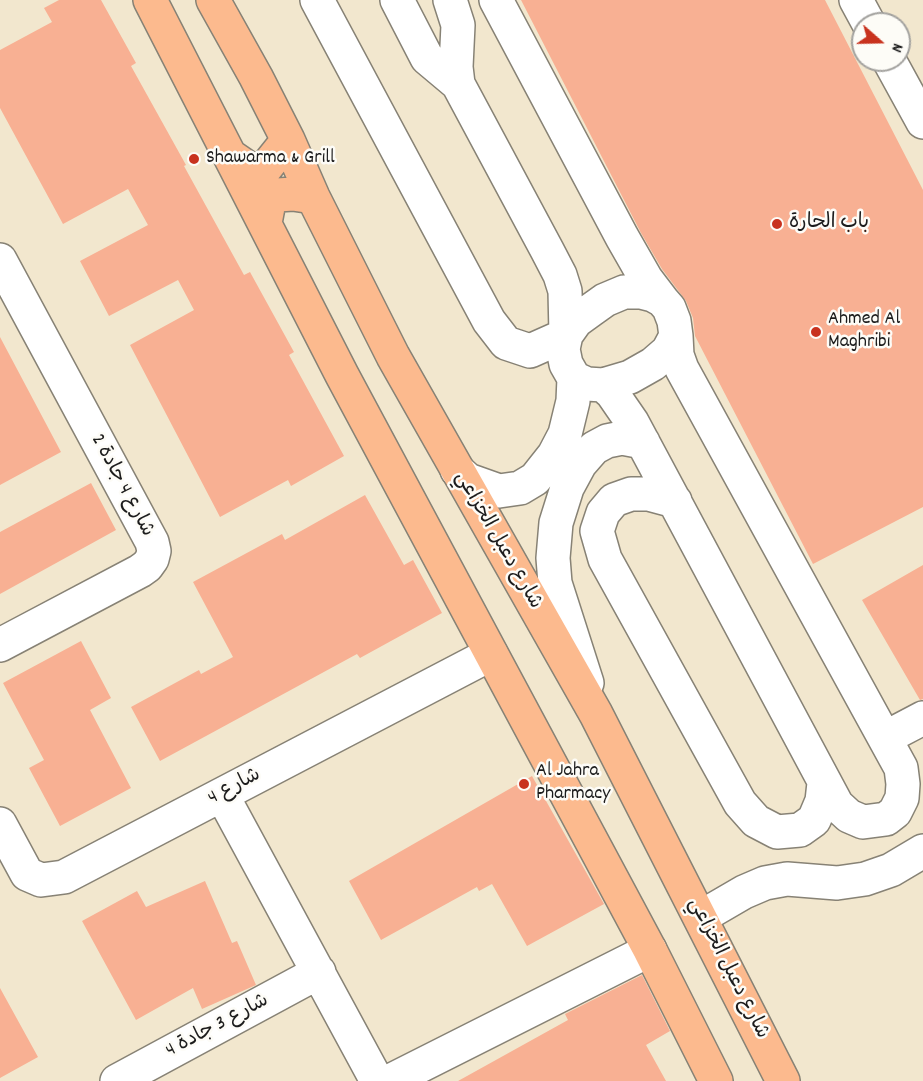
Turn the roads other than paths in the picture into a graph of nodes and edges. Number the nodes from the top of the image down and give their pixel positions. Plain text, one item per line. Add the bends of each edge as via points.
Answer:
1 (150, 0) edge
2 (213, 0) edge
3 (232, 0) edge
4 (317, 0) edge
5 (398, 0) edge
6 (450, 0) edge
7 (496, 0) edge
8 (896, 72) edge
9 (256, 77) junction
10 (458, 84) junction
11 (923, 122) edge
12 (288, 140) junction
13 (232, 157) junction
14 (313, 197) junction
15 (265, 223) junction
16 (0, 260) edge
17 (662, 300) junction
18 (566, 335) junction
19 (675, 336) junction
20 (588, 382) junction
21 (643, 442) junction
22 (456, 470) junction
23 (675, 501) junction
24 (0, 645) edge
25 (491, 654) junction
26 (597, 714) junction
27 (923, 718) edge
28 (885, 738) junction
29 (824, 783) junction
30 (222, 795) junction
31 (909, 805) edge
32 (0, 824) edge
33 (923, 851) edge
34 (701, 917) junction
35 (657, 963) junction
36 (319, 972) junction
37 (773, 1077) edge
38 (117, 1081) edge
39 (377, 1081) edge
40 (390, 1081) edge
41 (716, 1081) edge
42 (736, 1081) edge

1 - 13 main road
2 - 9 main road, شارع دعبل الخزاعي
3 - 9 main road
4 - 18 street via 489,321 506,343 530,351
5 - 10 street via 427,58
6 - 10 street via 458,25
7 - 17 street via 622,237
8 - 11 street
9 - 12 main road, شارع دعبل الخزاعي
10 - 18 street via 560,275 565,291
12 - 13 main road via 264,170 248,168
12 - 14 main road, شارع دعبل الخزاعي
13 - 15 main road
14 - 15 main road via 278,195 269,202
14 - 22 main road, شارع دعبل الخزاعي
15 - 25 main road
16 - 24 street, شارع 4 جادة 2 via 154,551 140,571
17 - 18 street via 641,292 624,292 591,309
17 - 19 street via 674,321
18 - 20 street via 566,364
19 - 20 street via 668,351 630,377
19 - 28 street via 682,369
20 - 21 street via 620,403
20 - 22 street via 573,401 555,455 535,479 520,488 499,491 468,480
21 - 23 street
21 - 26 street via 622,438 594,448 567,488 556,524 555,583
22 - 26 main road, شارع دعبل الخزاعي
23 - 29 street
23 - 29 street via 649,494 631,494 614,500 603,513 597,531 605,559 740,803 756,821 777,832 800,830 814,820
25 - 30 street, شارع 4
25 - 35 main road
26 - 34 main road, شارع دعبل الخزاعي
27 - 28 street
28 - 31 street via 901,768 902,798
29 - 31 street via 837,805 863,822 886,819
30 - 32 street, شارع 4 via 64,877 41,880 27,874
30 - 36 street
33 - 34 street via 891,870 865,879 837,883 787,879 765,883
34 - 37 main road, شارع دعبل الخزاعي
35 - 40 street
35 - 41 main road
35 - 42 main road via 692,1006
36 - 38 street, شارع 3 جادة 4
36 - 39 street

